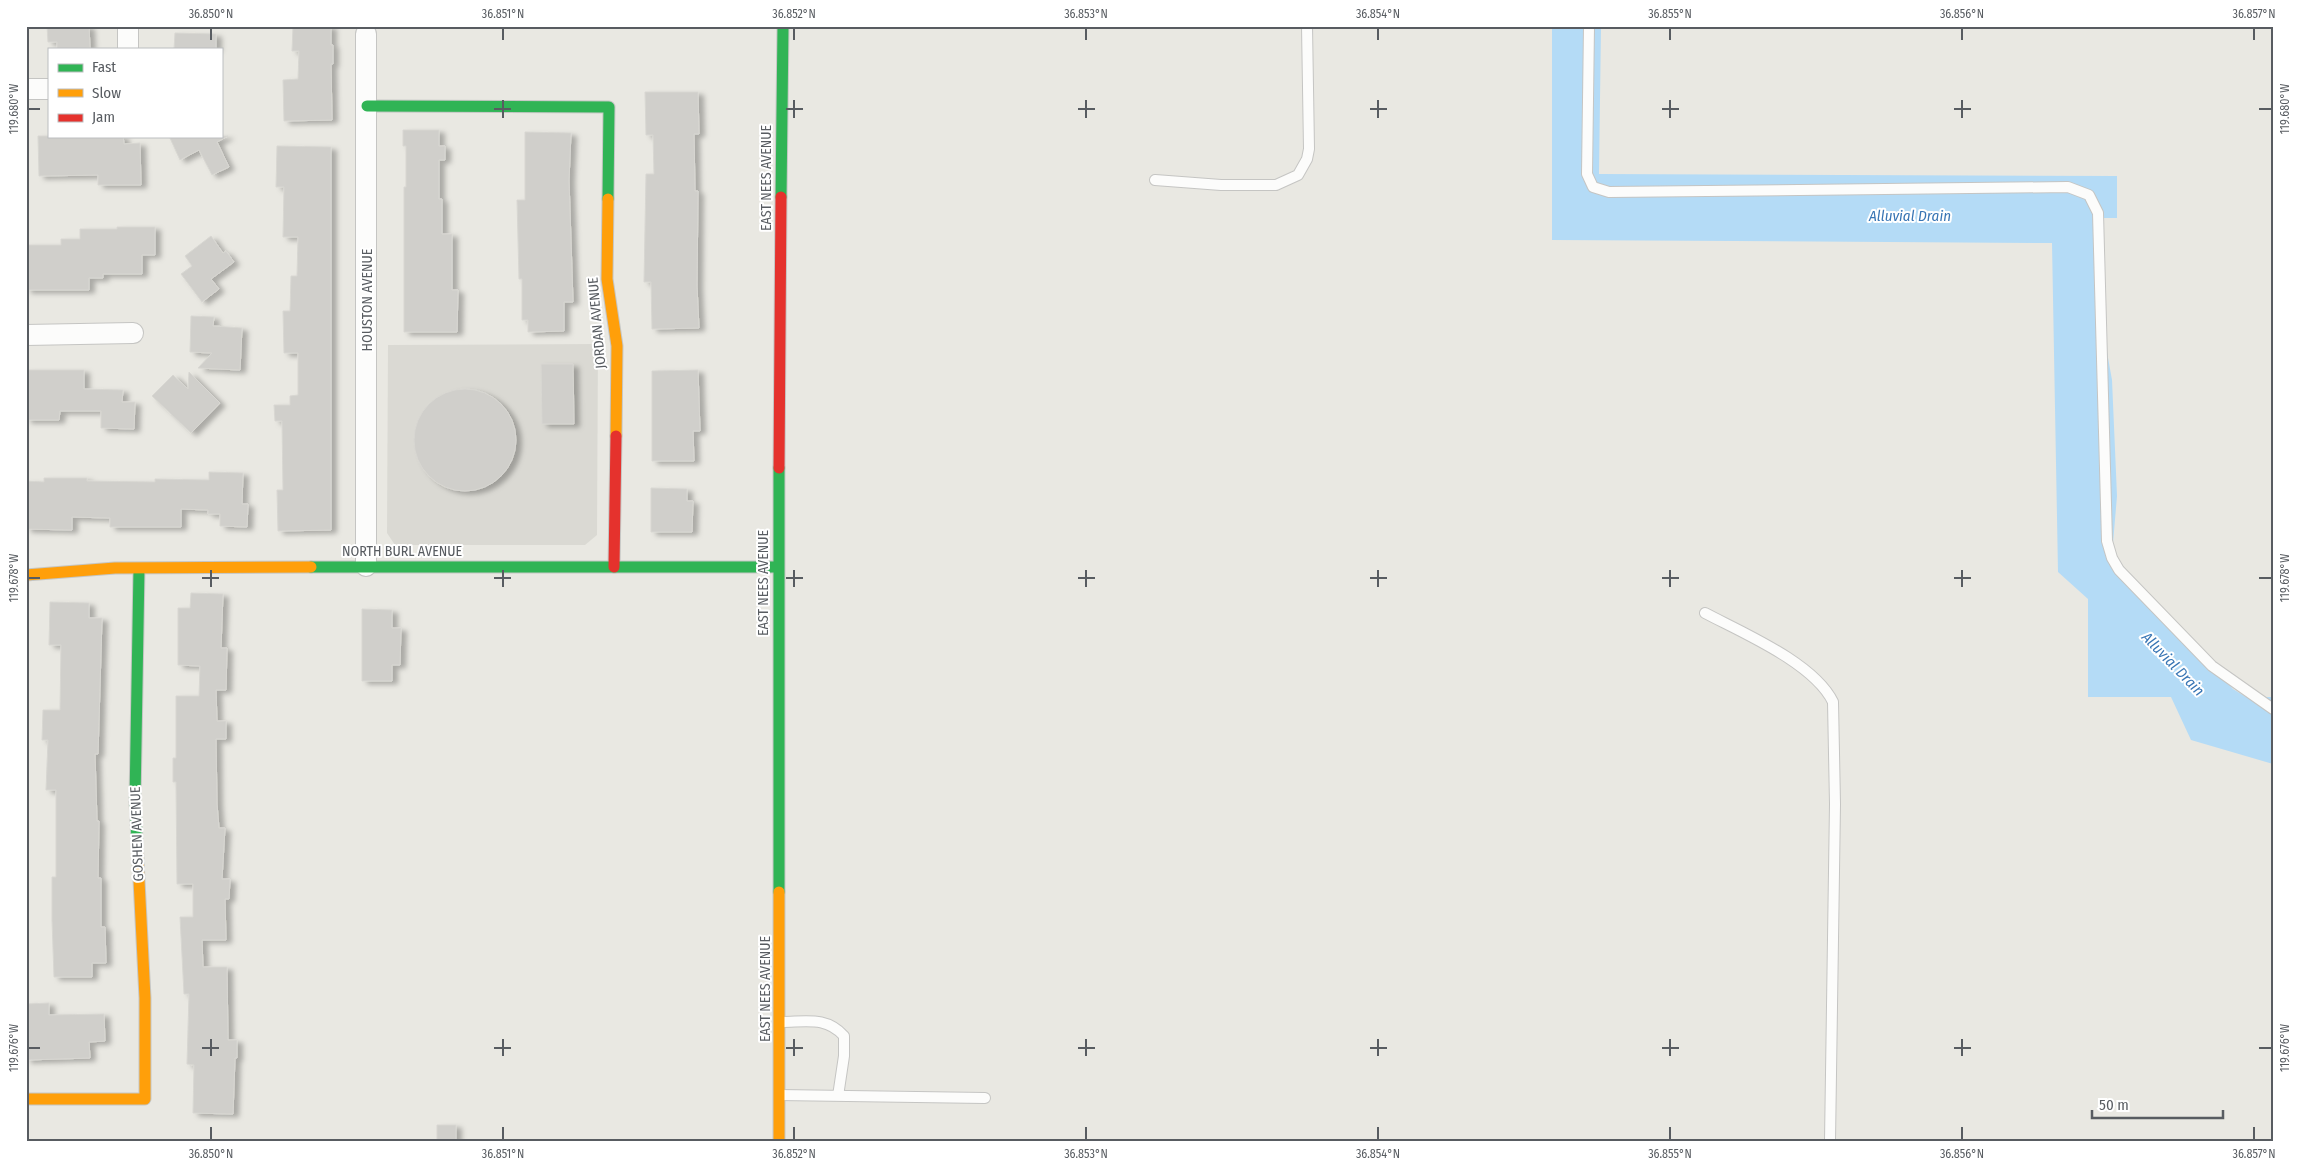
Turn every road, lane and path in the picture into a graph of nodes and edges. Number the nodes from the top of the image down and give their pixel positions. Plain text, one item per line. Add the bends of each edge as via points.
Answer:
1 (128, 26) edge
2 (783, 26) edge
3 (1307, 26) edge
4 (1589, 26) edge
5 (366, 34) dead end
6 (128, 48) edge
7 (26, 89) edge
8 (48, 89) edge
9 (367, 106) junction
10 (1155, 180) dead end
11 (134, 333) dead end
12 (26, 335) edge
13 (366, 566) junction
14 (614, 567) junction
15 (778, 567) junction
16 (139, 569) junction
17 (26, 575) edge
18 (1705, 613) dead end
19 (2273, 709) edge
20 (780, 1022) junction
21 (779, 1095) junction
22 (838, 1096) junction
23 (985, 1098) dead end
24 (26, 1099) edge
25 (779, 1141) edge
26 (1830, 1141) edge

1 - 6 street
2 - 15 street, EAST NEES AVENUE
3 - 10 lane via 1309,149 1298,176 1276,185
4 - 19 lane via 1587,174 1593,186 1609,192 2068,188 2089,195 2098,212 2107,541 2112,558 2129,582 2212,666
5 - 9 street, HOUSTON AVENUE
7 - 8 street
9 - 13 street, HOUSTON AVENUE
9 - 14 street, JORDAN AVENUE via 608,107 607,279 617,346
11 - 12 street
13 - 14 street, NORTH BURL AVENUE
13 - 16 street, NORTH BURL AVENUE
14 - 15 street, NORTH BURL AVENUE
15 - 20 street, EAST NEES AVENUE
16 - 17 street, NORTH BURL AVENUE
16 - 24 street, GOSHEN AVENUE via 135,801 145,998 146,1099
18 - 26 lane via 1773,648 1824,688 1833,702 1835,823
20 - 21 street, EAST NEES AVENUE
20 - 22 lane via 826,1022 844,1036
21 - 22 lane
21 - 25 street, EAST NEES AVENUE
22 - 23 lane

